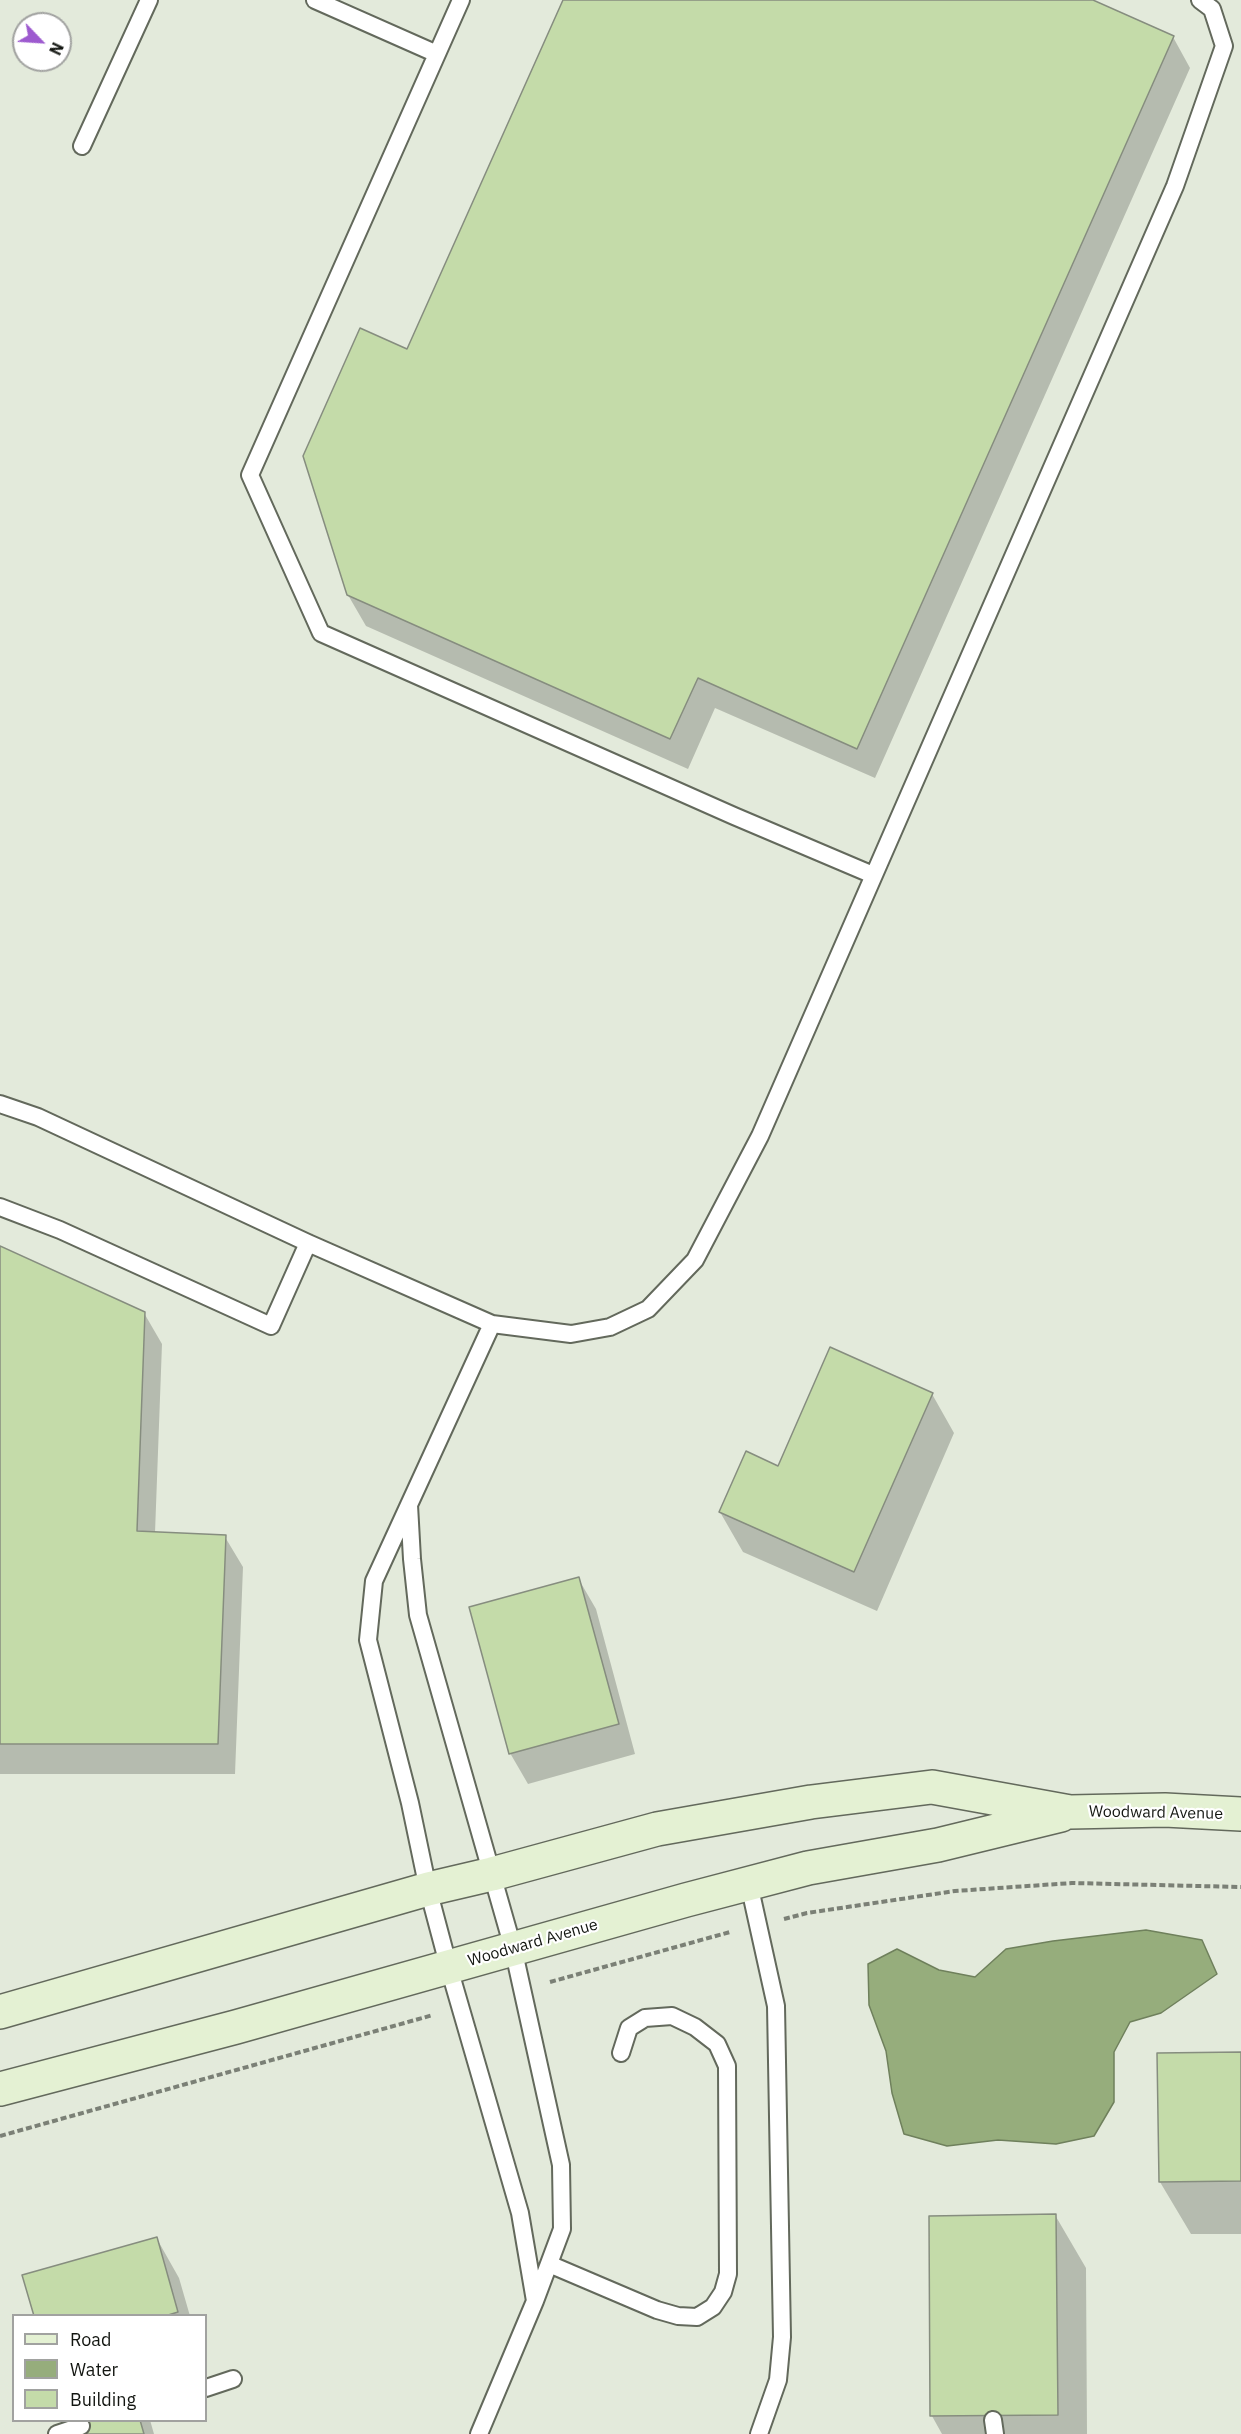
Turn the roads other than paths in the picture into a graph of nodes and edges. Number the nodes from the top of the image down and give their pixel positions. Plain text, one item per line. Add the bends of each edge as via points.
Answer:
1 (149, 0) edge
2 (315, 0) edge
3 (461, 0) edge
4 (1200, 0) edge
5 (437, 54) junction
6 (82, 146) dead end
7 (873, 875) junction
8 (0, 1104) edge
9 (0, 1207) edge
10 (308, 1243) junction
11 (492, 1324) junction
12 (409, 1501) junction
13 (1071, 1812) junction
14 (1241, 1814) edge
15 (492, 1874) junction
16 (749, 1884) junction
17 (428, 1888) junction
18 (513, 1948) junction
19 (448, 1968) junction
20 (0, 2012) edge
21 (621, 2053) dead end
22 (0, 2090) edge
23 (549, 2264) junction
24 (535, 2301) junction
25 (234, 2379) dead end
26 (207, 2388) edge
27 (81, 2426) dead end
28 (57, 2434) edge
29 (479, 2434) edge
30 (759, 2434) edge

1 - 6 lane
2 - 5 lane
3 - 5 lane
4 - 7 lane via 1212,9 1224,46 1175,186
5 - 7 lane via 250,475 321,633
7 - 11 lane via 760,1136 696,1260 648,1309 610,1327 571,1334
8 - 10 lane via 38,1117
9 - 10 lane via 60,1230 271,1326
10 - 11 lane
11 - 12 lane
12 - 15 lane via 418,1615
12 - 17 lane via 374,1581 368,1640
13 - 14 main road, Woodward Avenue via 1164,1810
13 - 15 main road, Woodward Avenue via 932,1787 811,1802 657,1829
13 - 16 main road, Woodward Avenue via 938,1845 808,1868
15 - 17 main road, Woodward Avenue
15 - 18 lane
16 - 18 main road, Woodward Avenue
16 - 30 lane via 776,2006 777,2030 782,2337 778,2380
17 - 19 lane
17 - 20 main road, Woodward Avenue
18 - 19 main road, Woodward Avenue
18 - 23 lane via 561,2165 562,2229
19 - 22 main road, Woodward Avenue
19 - 24 lane via 520,2213
21 - 23 lane via 629,2028 645,2018 672,2016 717,2044 727,2066 728,2274 723,2292 712,2307 697,2317 678,2316
23 - 24 lane
24 - 29 lane
25 - 26 lane
27 - 28 lane

